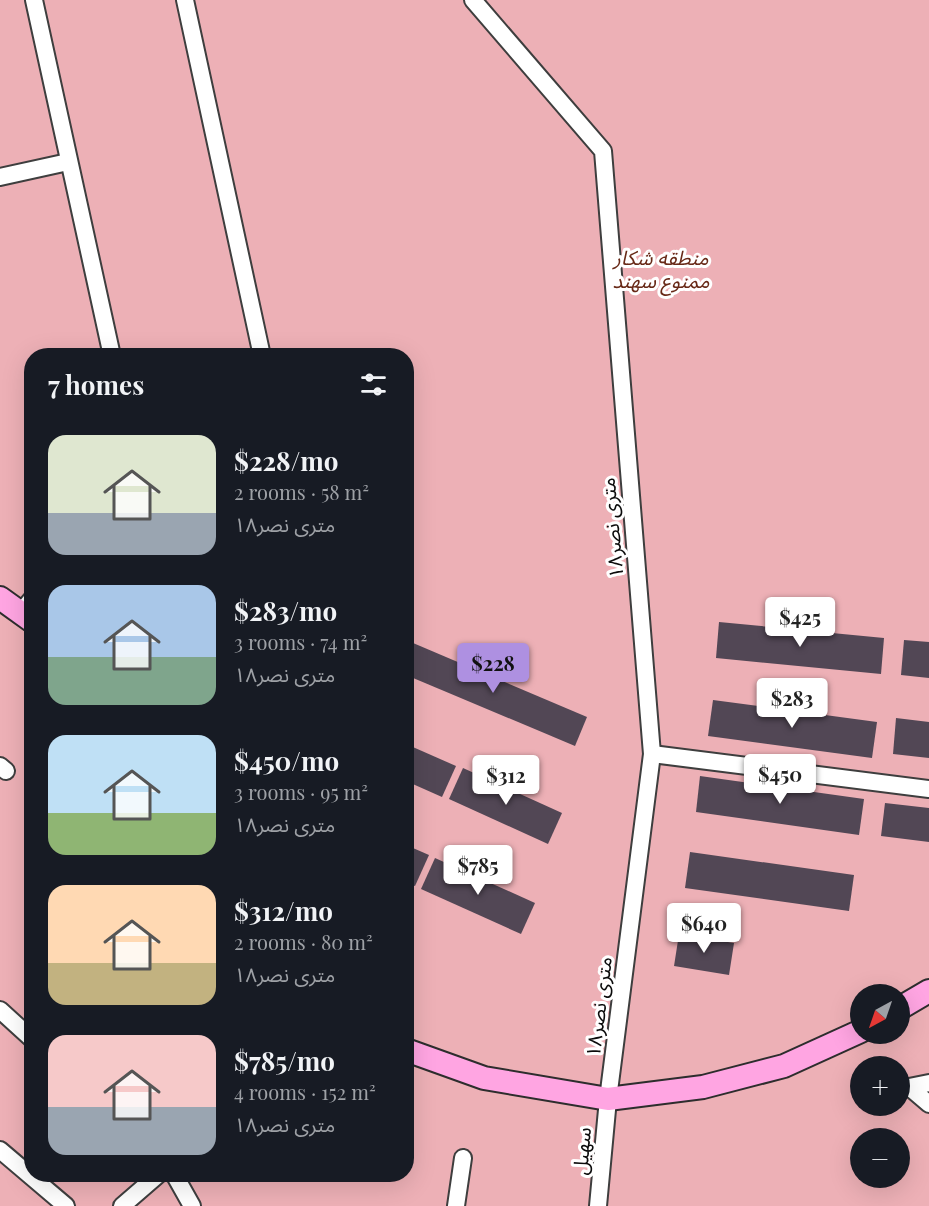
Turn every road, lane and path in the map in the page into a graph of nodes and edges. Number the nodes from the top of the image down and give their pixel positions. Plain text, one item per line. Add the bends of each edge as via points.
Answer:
1 (34, 0) edge
2 (185, 0) edge
3 (473, 0) edge
4 (68, 162) junction
5 (0, 177) edge
6 (109, 348) edge
7 (260, 348) edge
8 (0, 598) edge
9 (24, 609) edge
10 (652, 754) junction
11 (929, 789) edge
12 (929, 991) edge
13 (910, 1002) edge
14 (0, 1010) edge
15 (24, 1032) edge
16 (850, 1036) edge
17 (414, 1053) edge
18 (929, 1083) edge
19 (608, 1099) junction
20 (929, 1104) edge
21 (0, 1150) edge
22 (463, 1158) dead end
23 (24, 1170) edge
24 (38, 1182) edge
25 (150, 1182) edge
26 (178, 1182) edge
27 (66, 1206) edge
28 (122, 1206) edge
29 (192, 1206) edge
30 (456, 1206) edge
31 (598, 1206) edge

1 - 4 street
2 - 7 street
3 - 10 street, ۱۸متری نصر via 603,151
4 - 5 street
4 - 6 street
8 - 9 street
10 - 11 street
10 - 19 street, ۱۸متری نصر
12 - 13 street
14 - 15 street
16 - 19 street via 784,1066 703,1087
17 - 19 street via 484,1078
18 - 20 street via 909,1087
19 - 31 street, سهیل
21 - 23 street
22 - 30 street
24 - 27 street
25 - 28 street
26 - 29 street

